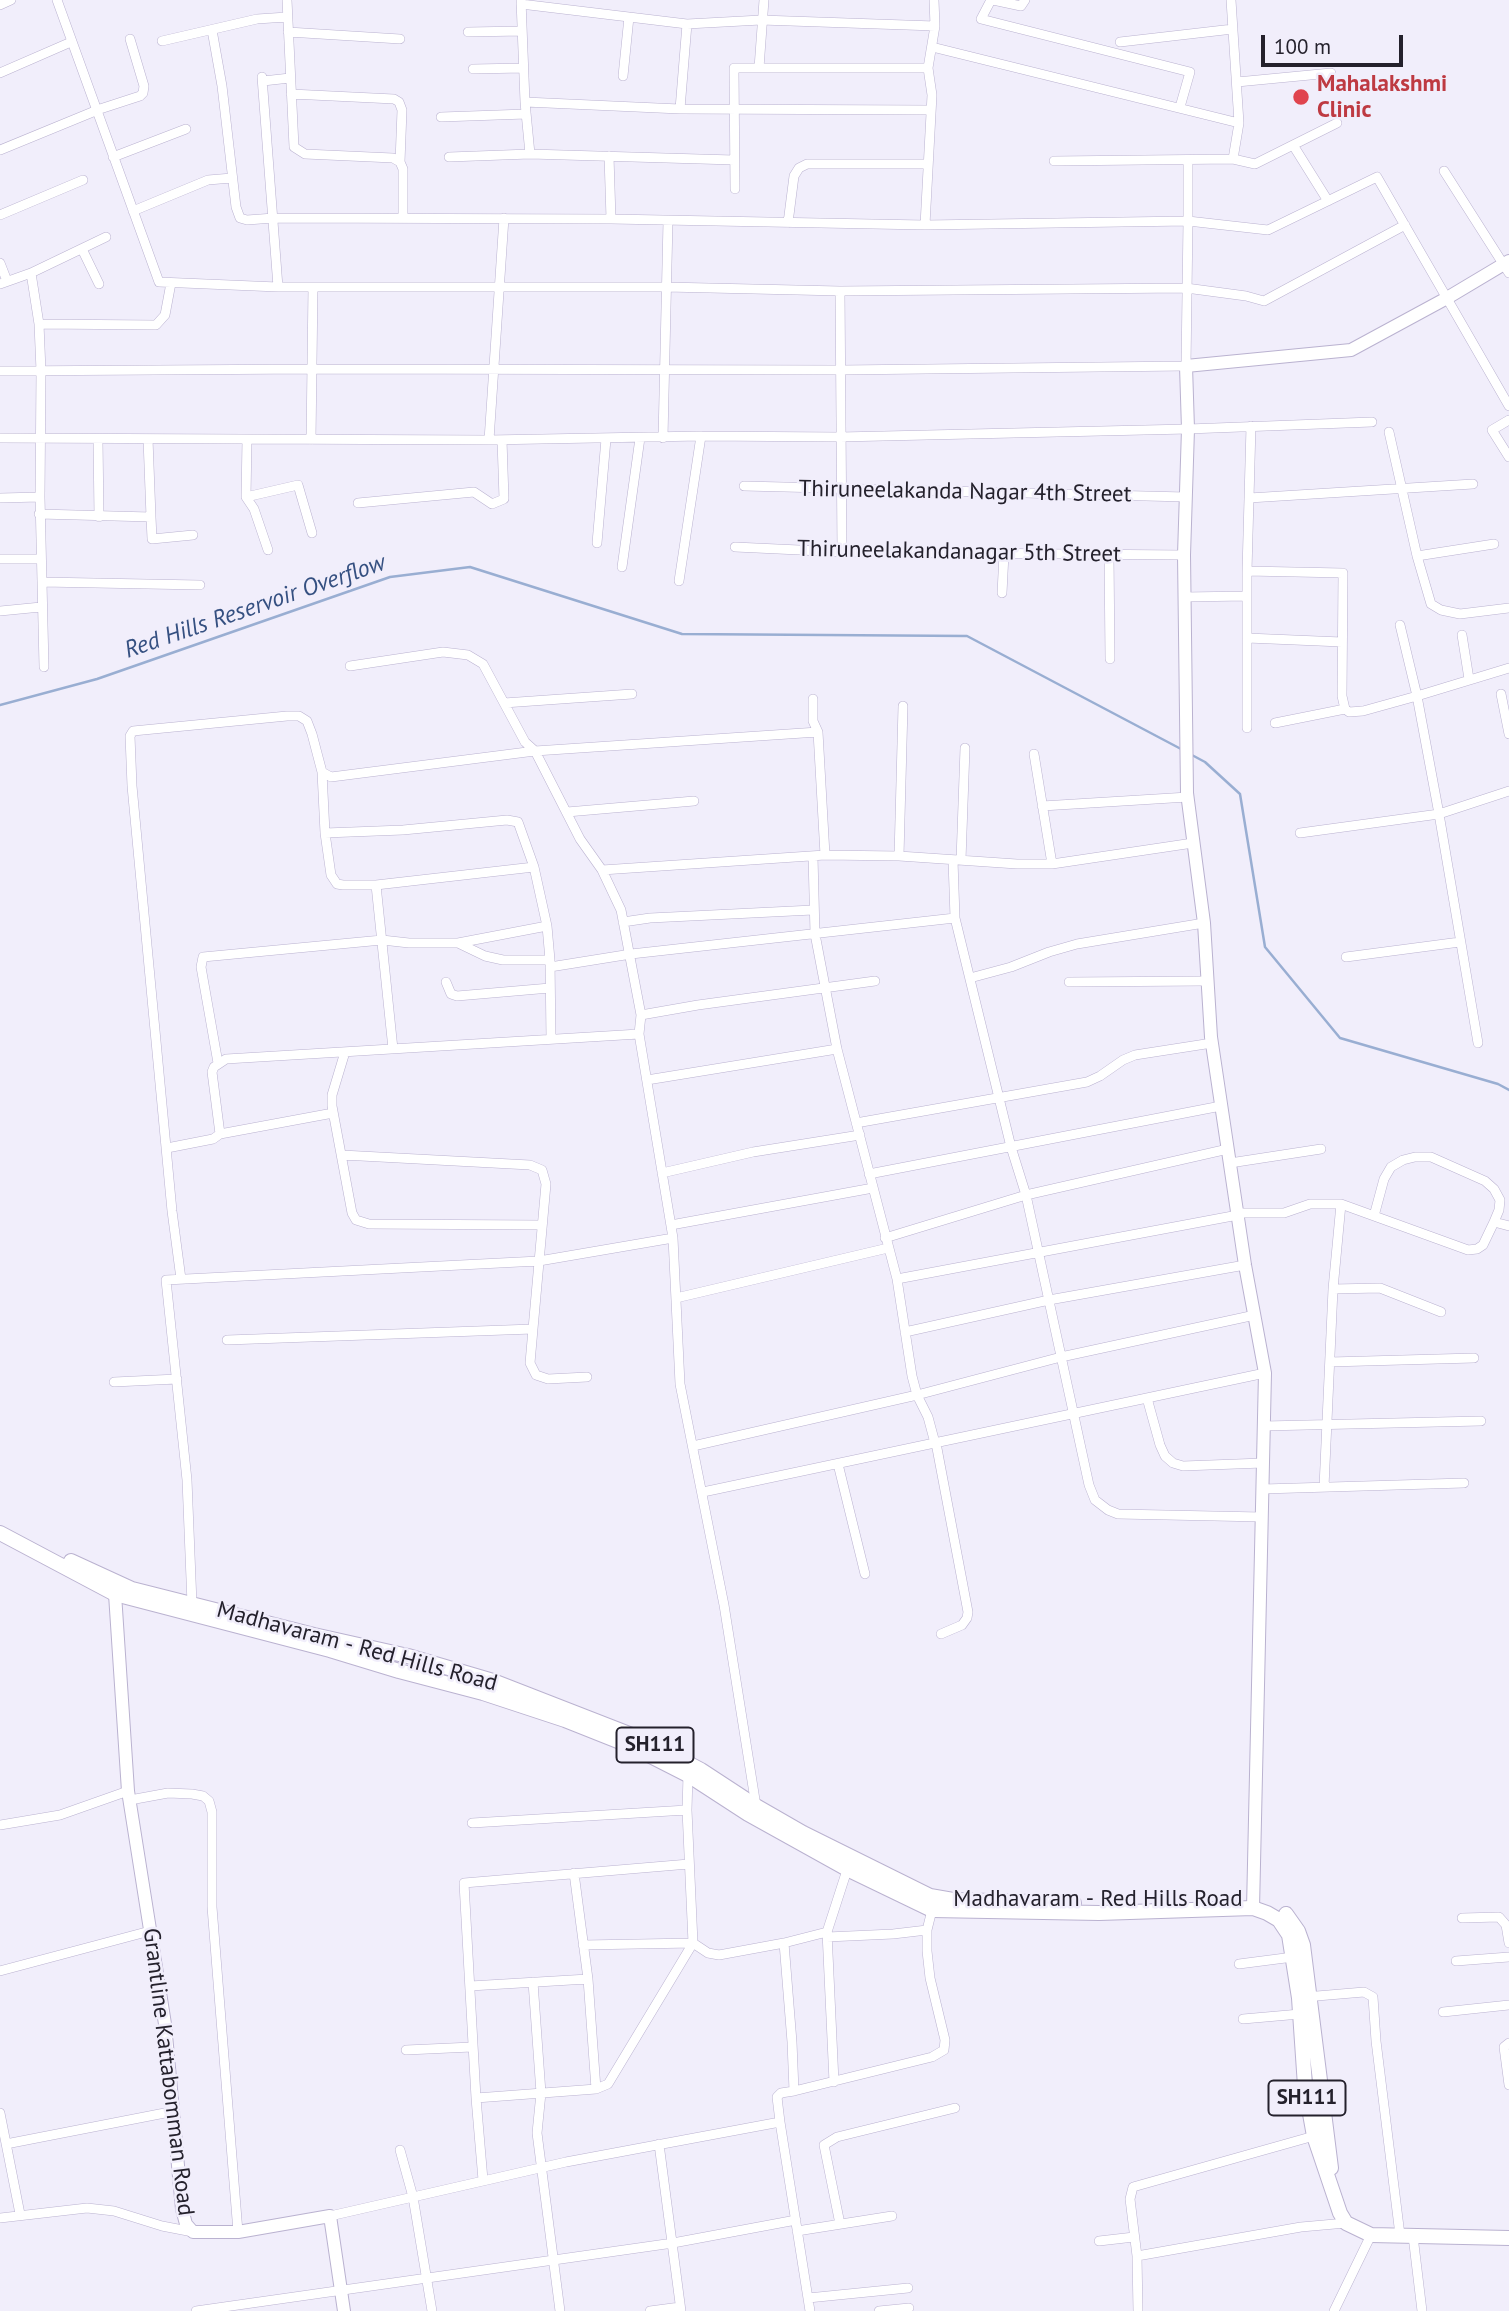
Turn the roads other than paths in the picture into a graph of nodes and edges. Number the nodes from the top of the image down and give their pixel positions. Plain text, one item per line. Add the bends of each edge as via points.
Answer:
1 (11, 0) edge
2 (57, 0) edge
3 (287, 0) edge
4 (764, 0) edge
5 (934, 0) edge
6 (992, 0) edge
7 (1025, 0) edge
8 (1231, 0) edge
9 (521, 2) edge
10 (0, 5) edge
11 (288, 17) junction
12 (629, 17) junction
13 (761, 20) junction
14 (687, 24) junction
15 (935, 26) junction
16 (1233, 29) junction
17 (212, 30) junction
18 (522, 31) junction
19 (468, 32) dead end
20 (288, 33) junction
21 (130, 39) dead end
22 (400, 39) dead end
23 (162, 41) dead end
24 (71, 42) junction
25 (1120, 42) dead end
26 (932, 47) junction
27 (523, 68) junction
28 (759, 68) junction
29 (928, 68) junction
30 (472, 69) dead end
31 (0, 73) edge
32 (1331, 74) dead end
33 (623, 76) dead end
34 (290, 78) junction
35 (1237, 82) junction
36 (291, 94) junction
37 (524, 102) junction
38 (1180, 107) junction
39 (733, 108) junction
40 (680, 109) junction
41 (930, 110) junction
42 (97, 111) junction
43 (526, 114) junction
44 (441, 117) dead end
45 (1239, 123) junction
46 (1337, 123) dead end
47 (186, 129) dead end
48 (1293, 145) junction
49 (0, 150) edge
50 (530, 155) junction
51 (609, 156) junction
52 (113, 157) junction
53 (449, 157) dead end
54 (1233, 159) junction
55 (734, 160) junction
56 (1054, 161) dead end
57 (1188, 161) junction
58 (400, 162) junction
59 (927, 163) junction
60 (1444, 172) dead end
61 (232, 178) junction
62 (83, 180) dead end
63 (735, 189) dead end
64 (1328, 201) junction
65 (133, 211) junction
66 (0, 215) edge
67 (274, 218) junction
68 (403, 218) junction
69 (504, 218) junction
70 (611, 219) junction
71 (668, 221) junction
72 (1188, 221) junction
73 (788, 223) junction
74 (925, 225) junction
75 (1405, 225) junction
76 (106, 237) dead end
77 (82, 248) junction
78 (0, 263) edge
79 (1507, 266) edge
80 (31, 272) junction
81 (4, 282) edge
82 (171, 283) junction
83 (99, 284) dead end
84 (278, 287) junction
85 (313, 287) junction
86 (498, 287) junction
87 (666, 287) junction
88 (1186, 288) junction
89 (840, 291) junction
90 (1447, 298) junction
91 (38, 324) junction
92 (1186, 366) junction
93 (313, 369) junction
94 (493, 369) junction
95 (665, 369) junction
96 (841, 370) junction
97 (0, 371) edge
98 (41, 371) junction
99 (1509, 406) edge
100 (1509, 420) edge
101 (1372, 422) dead end
102 (1251, 426) junction
103 (1188, 429) junction
104 (1389, 432) dead end
105 (702, 436) junction
106 (840, 437) junction
107 (0, 438) edge
108 (41, 438) junction
109 (640, 438) junction
110 (663, 438) junction
111 (149, 439) junction
112 (606, 439) junction
113 (98, 440) junction
114 (247, 440) junction
115 (311, 440) junction
116 (489, 440) junction
117 (502, 440) junction
118 (1509, 457) edge
119 (1473, 484) dead end
120 (744, 486) dead end
121 (842, 489) junction
122 (1403, 489) junction
123 (40, 497) junction
124 (246, 497) junction
125 (1186, 497) junction
126 (0, 498) edge
127 (1249, 498) junction
128 (358, 503) dead end
129 (39, 514) junction
130 (99, 517) junction
131 (151, 517) junction
132 (312, 533) dead end
133 (193, 535) dead end
134 (597, 543) dead end
135 (1494, 544) dead end
136 (735, 547) dead end
137 (268, 550) dead end
138 (842, 552) junction
139 (1004, 554) junction
140 (1109, 554) junction
141 (1184, 555) junction
142 (1417, 556) junction
143 (0, 559) edge
144 (41, 559) junction
145 (622, 567) dead end
146 (1247, 571) junction
147 (679, 581) dead end
148 (42, 582) junction
149 (200, 585) dead end
150 (1002, 593) dead end
151 (1247, 596) junction
152 (1184, 597) junction
153 (41, 607) junction
154 (1509, 608) edge
155 (0, 611) edge
156 (1400, 625) dead end
157 (1462, 635) dead end
158 (1247, 638) junction
159 (1342, 642) junction
160 (1110, 659) dead end
161 (350, 666) dead end
162 (44, 667) dead end
163 (1509, 668) edge
164 (1469, 679) junction
165 (632, 694) dead end
166 (1501, 694) dead end
167 (1417, 696) junction
168 (813, 699) dead end
169 (504, 703) junction
170 (903, 706) dead end
171 (1345, 709) junction
172 (1275, 723) dead end
173 (1247, 728) dead end
174 (818, 732) junction
175 (1509, 734) edge
176 (965, 748) dead end
177 (535, 751) junction
178 (1034, 754) dead end
179 (322, 772) junction
180 (1509, 790) edge
181 (1187, 795) junction
182 (694, 801) dead end
183 (1042, 806) junction
184 (567, 812) junction
185 (1439, 814) junction
186 (1300, 832) dead end
187 (324, 833) junction
188 (1193, 843) junction
189 (825, 855) junction
190 (813, 856) junction
191 (899, 856) junction
192 (957, 860) junction
193 (1052, 864) junction
194 (534, 867) junction
195 (602, 870) junction
196 (376, 885) junction
197 (813, 910) junction
198 (955, 918) junction
199 (623, 922) junction
200 (1204, 923) junction
201 (547, 926) junction
202 (815, 934) junction
203 (382, 940) junction
204 (1460, 942) junction
205 (458, 943) junction
206 (631, 954) junction
207 (1346, 957) dead end
208 (550, 963) junction
209 (970, 978) junction
210 (875, 981) dead end
211 (1206, 981) junction
212 (446, 982) dead end
213 (1069, 982) dead end
214 (826, 986) junction
215 (550, 988) junction
216 (641, 1015) junction
217 (639, 1034) junction
218 (551, 1039) junction
219 (1212, 1043) junction
220 (1478, 1043) dead end
221 (393, 1049) junction
222 (837, 1049) junction
223 (345, 1052) junction
224 (218, 1063) junction
225 (647, 1080) junction
226 (999, 1099) junction
227 (1221, 1106) junction
228 (333, 1113) junction
229 (856, 1123) junction
230 (220, 1135) junction
231 (860, 1135) junction
232 (1011, 1147) junction
233 (167, 1148) junction
234 (1228, 1149) junction
235 (1321, 1149) dead end
236 (341, 1155) junction
237 (1230, 1163) junction
238 (662, 1173) junction
239 (870, 1174) junction
240 (873, 1188) junction
241 (1026, 1195) junction
242 (1341, 1204) junction
243 (1238, 1214) junction
244 (1374, 1216) junction
245 (1494, 1223) junction
246 (541, 1225) junction
247 (671, 1225) junction
248 (1509, 1226) edge
249 (673, 1238) junction
250 (886, 1243) junction
251 (1038, 1250) junction
252 (539, 1261) junction
253 (1245, 1265) junction
254 (181, 1279) junction
255 (897, 1279) junction
256 (1333, 1289) junction
257 (676, 1298) junction
258 (1049, 1300) junction
259 (1441, 1312) dead end
260 (1255, 1315) junction
261 (533, 1329) junction
262 (905, 1332) junction
263 (227, 1340) dead end
264 (1061, 1357) junction
265 (1474, 1358) dead end
266 (1330, 1362) junction
267 (1265, 1373) junction
268 (587, 1377) dead end
269 (177, 1379) junction
270 (114, 1382) dead end
271 (917, 1395) junction
272 (1147, 1398) junction
273 (1073, 1413) junction
274 (1481, 1421) dead end
275 (1327, 1423) junction
276 (1264, 1426) junction
277 (935, 1443) junction
278 (693, 1446) junction
279 (1263, 1463) junction
280 (838, 1464) junction
281 (1464, 1483) dead end
282 (1324, 1487) junction
283 (1263, 1489) junction
284 (703, 1492) junction
285 (1262, 1517) junction
286 (0, 1521) edge
287 (0, 1533) edge
288 (865, 1574) dead end
289 (115, 1594) junction
290 (191, 1604) junction
291 (941, 1634) dead end
292 (688, 1775) junction
293 (129, 1795) junction
294 (687, 1810) junction
295 (753, 1811) junction
296 (472, 1823) dead end
297 (0, 1825) edge
298 (689, 1864) junction
299 (849, 1864) junction
300 (574, 1873) junction
301 (934, 1904) junction
302 (1253, 1904) junction
303 (1462, 1919) dead end
304 (927, 1930) junction
305 (150, 1931) junction
306 (1293, 1933) junction
307 (827, 1935) junction
308 (693, 1943) junction
309 (784, 1943) junction
310 (1509, 1943) edge
311 (583, 1945) junction
312 (1293, 1957) junction
313 (1509, 1957) edge
314 (1456, 1961) dead end
315 (1239, 1964) dead end
316 (0, 1971) edge
317 (588, 1979) junction
318 (533, 1982) junction
319 (470, 1986) junction
320 (1304, 1997) junction
321 (1509, 2005) edge
322 (1443, 2012) dead end
323 (1300, 2014) junction
324 (1243, 2019) dead end
325 (1509, 2043) edge
326 (472, 2047) junction
327 (406, 2050) dead end
328 (834, 2082) junction
329 (1509, 2085) edge
330 (596, 2089) junction
331 (794, 2091) junction
332 (541, 2092) junction
333 (476, 2098) junction
334 (955, 2108) dead end
335 (175, 2111) junction
336 (0, 2113) edge
337 (780, 2122) junction
338 (1314, 2136) junction
339 (6, 2144) junction
340 (659, 2144) junction
341 (400, 2150) dead end
342 (541, 2169) junction
343 (483, 2180) junction
344 (1334, 2195) junction
345 (413, 2197) junction
346 (20, 2214) junction
347 (330, 2216) junction
348 (892, 2216) dead end
349 (0, 2218) edge
350 (796, 2220) junction
351 (1346, 2223) junction
352 (840, 2224) junction
353 (797, 2231) junction
354 (193, 2232) junction
355 (238, 2232) junction
356 (1371, 2235) junction
357 (1406, 2236) junction
358 (1134, 2237) junction
359 (1509, 2238) edge
360 (1099, 2241) dead end
361 (673, 2243) junction
362 (1137, 2256) junction
363 (552, 2260) junction
364 (426, 2278) junction
365 (908, 2288) dead end
366 (341, 2290) junction
367 (808, 2298) junction
368 (909, 2308) dead end
369 (680, 2309) edge
370 (196, 2311) edge
371 (344, 2311) edge
372 (432, 2311) edge
373 (560, 2311) edge
374 (650, 2311) edge
375 (810, 2311) edge
376 (879, 2311) edge
377 (1138, 2311) edge
378 (1334, 2311) edge
379 (1422, 2311) edge

1 - 10 street
2 - 24 street
3 - 11 street
4 - 13 street
5 - 15 street
6 - 7 street via 1021,6
6 - 38 street via 981,19 1190,72
8 - 16 street
9 - 12 street
9 - 18 street
11 - 17 street
11 - 20 street
12 - 14 street
12 - 33 street
13 - 14 street
13 - 15 street
13 - 28 street
14 - 40 street
15 - 26 street
16 - 25 street
16 - 35 street
17 - 23 street
17 - 61 street
18 - 19 street
18 - 27 street
20 - 22 street
20 - 34 street
21 - 42 street via 143,93
24 - 31 street
24 - 42 street
26 - 29 street
26 - 38 street
27 - 30 street
27 - 37 street
28 - 29 street
28 - 39 street via 734,68
29 - 41 street
32 - 35 street
34 - 36 street
34 - 67 street via 262,79
35 - 45 street
36 - 58 street via 293,143 300,152
36 - 58 street via 399,102
37 - 40 street
37 - 43 street
38 - 45 street
39 - 40 street
39 - 41 street
39 - 55 street
41 - 59 street
42 - 49 street
42 - 52 street
43 - 44 street
43 - 50 street
45 - 54 street
46 - 48 street
47 - 52 street
48 - 54 street via 1255,164
48 - 64 street
50 - 51 street
50 - 53 street
51 - 55 street
51 - 70 street
52 - 65 street
54 - 57 street
55 - 63 street
56 - 57 street
57 - 72 street
58 - 68 street
59 - 73 street via 807,164 794,176
59 - 74 street
60 - 79 street
61 - 65 street via 208,180
61 - 67 street via 240,218
62 - 66 street
64 - 72 street via 1268,230
64 - 75 street via 1377,177
65 - 82 street via 159,282
67 - 68 street
67 - 84 street
68 - 69 street
69 - 70 street
69 - 86 street
70 - 71 street
71 - 73 street
71 - 87 street
72 - 74 street
72 - 88 street
73 - 74 street
75 - 88 street via 1264,301
75 - 90 street
76 - 77 street
77 - 80 street
77 - 83 street
78 - 81 street
79 - 90 street
80 - 81 street
80 - 91 street
82 - 84 street
82 - 91 street via 165,315 156,325
84 - 85 street
85 - 86 street
85 - 93 street
86 - 87 street
86 - 94 street
87 - 89 street
87 - 95 street
88 - 89 street
88 - 92 street
89 - 96 street
90 - 92 street via 1351,351
90 - 99 street
91 - 98 street
92 - 96 street
92 - 103 street
93 - 94 street
93 - 98 street
93 - 115 street
94 - 95 street
94 - 116 street
95 - 96 street
95 - 110 street
96 - 106 street
97 - 98 street
98 - 108 street
100 - 118 street via 1492,430
101 - 102 street
102 - 103 street
102 - 127 street
103 - 106 street
103 - 125 street
104 - 122 street
105 - 106 street
105 - 110 street
105 - 147 street
106 - 121 street
107 - 108 street
108 - 113 street
108 - 123 street
109 - 110 street
109 - 112 street
109 - 145 street
111 - 113 street
111 - 114 street
111 - 131 street
112 - 117 street
112 - 134 street
113 - 130 street
114 - 115 street
114 - 124 street
115 - 116 street
116 - 117 street
117 - 128 street via 504,499 492,504 474,492
119 - 122 street
120 - 121 street, Thiruneelakanda Nagar 4th Street
121 - 125 street, Thiruneelakanda Nagar 4th Street
121 - 138 street
122 - 127 street
122 - 142 street
123 - 126 street
123 - 129 street
124 - 132 street via 298,485
124 - 137 street
125 - 141 street
127 - 146 street
129 - 130 street
129 - 144 street
130 - 131 street
131 - 133 street via 152,538
135 - 142 street
136 - 138 street, Thiruneelakandanagar 5th Street
138 - 139 street, Thiruneelakandanagar 5th Street
139 - 140 street, Thiruneelakandanagar 5th Street
139 - 150 street
140 - 141 street, Thiruneelakandanagar 5th Street
140 - 160 street
141 - 152 street
142 - 154 street via 1427,595 1436,607 1465,614
143 - 144 street
144 - 148 street
146 - 151 street
146 - 159 street via 1343,573
148 - 149 street
148 - 153 street
151 - 152 street
151 - 158 street
152 - 181 street
153 - 155 street
153 - 162 street
156 - 167 street
157 - 164 street
158 - 159 street
158 - 173 street
159 - 171 street
161 - 169 street via 431,653 468,655 483,664
163 - 164 street
164 - 167 street
165 - 169 street
166 - 175 street
167 - 171 street via 1363,711
167 - 185 street
168 - 174 street
169 - 177 street
170 - 191 street
171 - 172 street
174 - 177 street
174 - 189 street
176 - 192 street
177 - 179 street via 349,776 331,777
177 - 184 street
178 - 183 street
179 - 187 street
179 - 233 street via 307,721 299,716 142,729 130,736
180 - 185 street
181 - 183 street
181 - 188 street
182 - 184 street
183 - 193 street
184 - 195 street
185 - 186 street
185 - 204 street
187 - 194 street via 513,820 522,828
187 - 196 street via 333,881 343,886
188 - 193 street
188 - 200 street
189 - 190 street
189 - 191 street
190 - 195 street
190 - 197 street
191 - 192 street
192 - 193 street
192 - 198 street
194 - 196 street
194 - 201 street
195 - 199 street
196 - 203 street
197 - 199 street
197 - 202 street
198 - 202 street
198 - 209 street
199 - 206 street
200 - 209 street via 1077,944
200 - 211 street
201 - 205 street
201 - 208 street
202 - 206 street
202 - 214 street
203 - 205 street
203 - 221 street
203 - 224 street via 203,957
204 - 207 street
204 - 220 street
205 - 208 street via 503,960
206 - 208 street
206 - 216 street
208 - 215 street
209 - 226 street
210 - 214 street
211 - 213 street
211 - 219 street
212 - 215 street via 457,996
214 - 216 street
214 - 222 street
215 - 218 street
216 - 217 street
217 - 218 street
217 - 225 street
218 - 221 street
219 - 226 street via 1135,1055 1087,1082
219 - 227 street
221 - 223 street
222 - 225 street
222 - 229 street
223 - 224 street
223 - 228 street via 332,1095
224 - 230 street via 212,1072
225 - 238 street
226 - 229 street
226 - 232 street
227 - 232 street
227 - 234 street
228 - 230 street
228 - 236 street
229 - 231 street
230 - 233 street
231 - 238 street
231 - 239 street
232 - 239 street
232 - 241 street
233 - 254 street
234 - 237 street
234 - 241 street
235 - 237 street
236 - 246 street via 352,1213 361,1223
236 - 246 street via 538,1167 546,1184
237 - 243 street
238 - 247 street
239 - 240 street
240 - 247 street
240 - 250 street
241 - 250 street
241 - 251 street
242 - 243 street
242 - 244 street
242 - 256 street
243 - 251 street
243 - 253 street
244 - 245 street via 1468,1250 1483,1245
244 - 245 street via 1391,1167 1403,1160 1431,1157 1494,1189 1500,1200
245 - 248 street
246 - 252 street
247 - 249 street
249 - 252 street
249 - 257 street
250 - 255 street
250 - 257 street
251 - 255 street
251 - 258 street
252 - 254 street
252 - 261 street
253 - 258 street
253 - 260 street
254 - 269 street via 166,1280
255 - 262 street
256 - 259 street via 1380,1287
256 - 266 street
257 - 278 street via 680,1384
258 - 262 street
258 - 264 street
260 - 264 street
260 - 267 street
261 - 263 street
261 - 268 street via 530,1363 536,1375 548,1379
262 - 271 street
264 - 271 street
264 - 273 street
265 - 266 street
266 - 275 street
267 - 272 street
267 - 276 street
269 - 270 street
269 - 290 street via 187,1479
271 - 277 street
271 - 278 street
272 - 273 street
272 - 279 street via 1160,1445 1173,1463
273 - 277 street
273 - 285 street via 1093,1495 1108,1510 1118,1514
274 - 275 street
275 - 276 street
275 - 282 street
276 - 279 street
277 - 280 street
277 - 291 street via 968,1612 962,1625
278 - 284 street
279 - 283 street
280 - 284 street
280 - 288 street
281 - 282 street
282 - 283 street
283 - 285 street
284 - 295 street
285 - 302 street
286 - 290 main road, Madhavaram - Red Hills Road / SH111 via 84,1569 132,1589
287 - 289 main road, Madhavaram - Red Hills Road / SH111
289 - 292 main road, Madhavaram - Red Hills Road / SH111 via 483,1693 633,1746
289 - 293 street, Grantline Kattabomman Road
290 - 295 main road, Madhavaram - Red Hills Road / SH111 via 493,1681 642,1739 701,1770
292 - 294 street
292 - 295 main road, Madhavaram - Red Hills Road / SH111
293 - 297 street via 60,1815
293 - 305 street, Grantline Kattabomman Road
293 - 355 street via 203,1796 212,1812 212,1907
294 - 296 street
294 - 298 street
295 - 299 main road, Madhavaram - Red Hills Road / SH111
298 - 300 street
298 - 308 street
299 - 301 main road, Madhavaram - Red Hills Road / SH111
299 - 307 street
300 - 311 street
300 - 319 street via 464,1883
301 - 302 main road, Madhavaram - Red Hills Road / SH111 via 964,1913
301 - 304 street
302 - 306 main road, Madhavaram - Red Hills Road
303 - 310 street via 1499,1917 1506,1925
304 - 307 street
304 - 328 street via 930,1978 946,2048 932,2057
305 - 316 street
305 - 335 street, Grantline Kattabomman Road
306 - 312 main road
306 - 320 main road via 1303,1945
307 - 309 street
307 - 328 street
308 - 309 street via 719,1955
308 - 311 street
308 - 330 street via 608,2084
309 - 331 street
311 - 317 street
312 - 315 street
312 - 320 main road
313 - 314 street
317 - 318 street
317 - 330 street
318 - 319 street
318 - 332 street
319 - 326 street
320 - 323 main road, SH111
320 - 344 main road
320 - 357 street via 1364,1992 1373,1997
321 - 322 street
323 - 324 street
323 - 338 main road, SH111
325 - 329 street via 1504,2045
326 - 327 street
326 - 333 street
328 - 331 street
330 - 332 street
331 - 337 street via 777,2097
332 - 333 street
332 - 342 street via 537,2133
333 - 343 street
334 - 352 street via 837,2137 824,2145
335 - 339 street
335 - 354 street, Grantline Kattabomman Road via 181,2209
336 - 339 street
337 - 340 street
337 - 350 street
338 - 344 main road, SH111
338 - 358 street via 1138,2184 1130,2192
339 - 346 street
340 - 342 street
340 - 361 street
341 - 345 street
342 - 343 street
342 - 363 street
343 - 345 street
344 - 351 main road, SH111
345 - 347 street
345 - 364 street
346 - 349 street
346 - 354 street via 87,2208
347 - 355 street, Grantline Kattabomman Road
347 - 366 street
348 - 352 street
350 - 353 street
350 - 361 street
351 - 356 main road
351 - 362 street
352 - 353 street
353 - 367 street
354 - 355 street, Grantline Kattabomman Road
356 - 357 main road
356 - 378 street
357 - 359 main road
357 - 379 street
358 - 360 street
358 - 362 street
361 - 363 street
361 - 369 street
362 - 377 street
363 - 364 street
363 - 373 street
364 - 366 street
364 - 372 street
365 - 367 street
366 - 370 street
366 - 371 street
367 - 375 street
368 - 376 street
369 - 374 street

